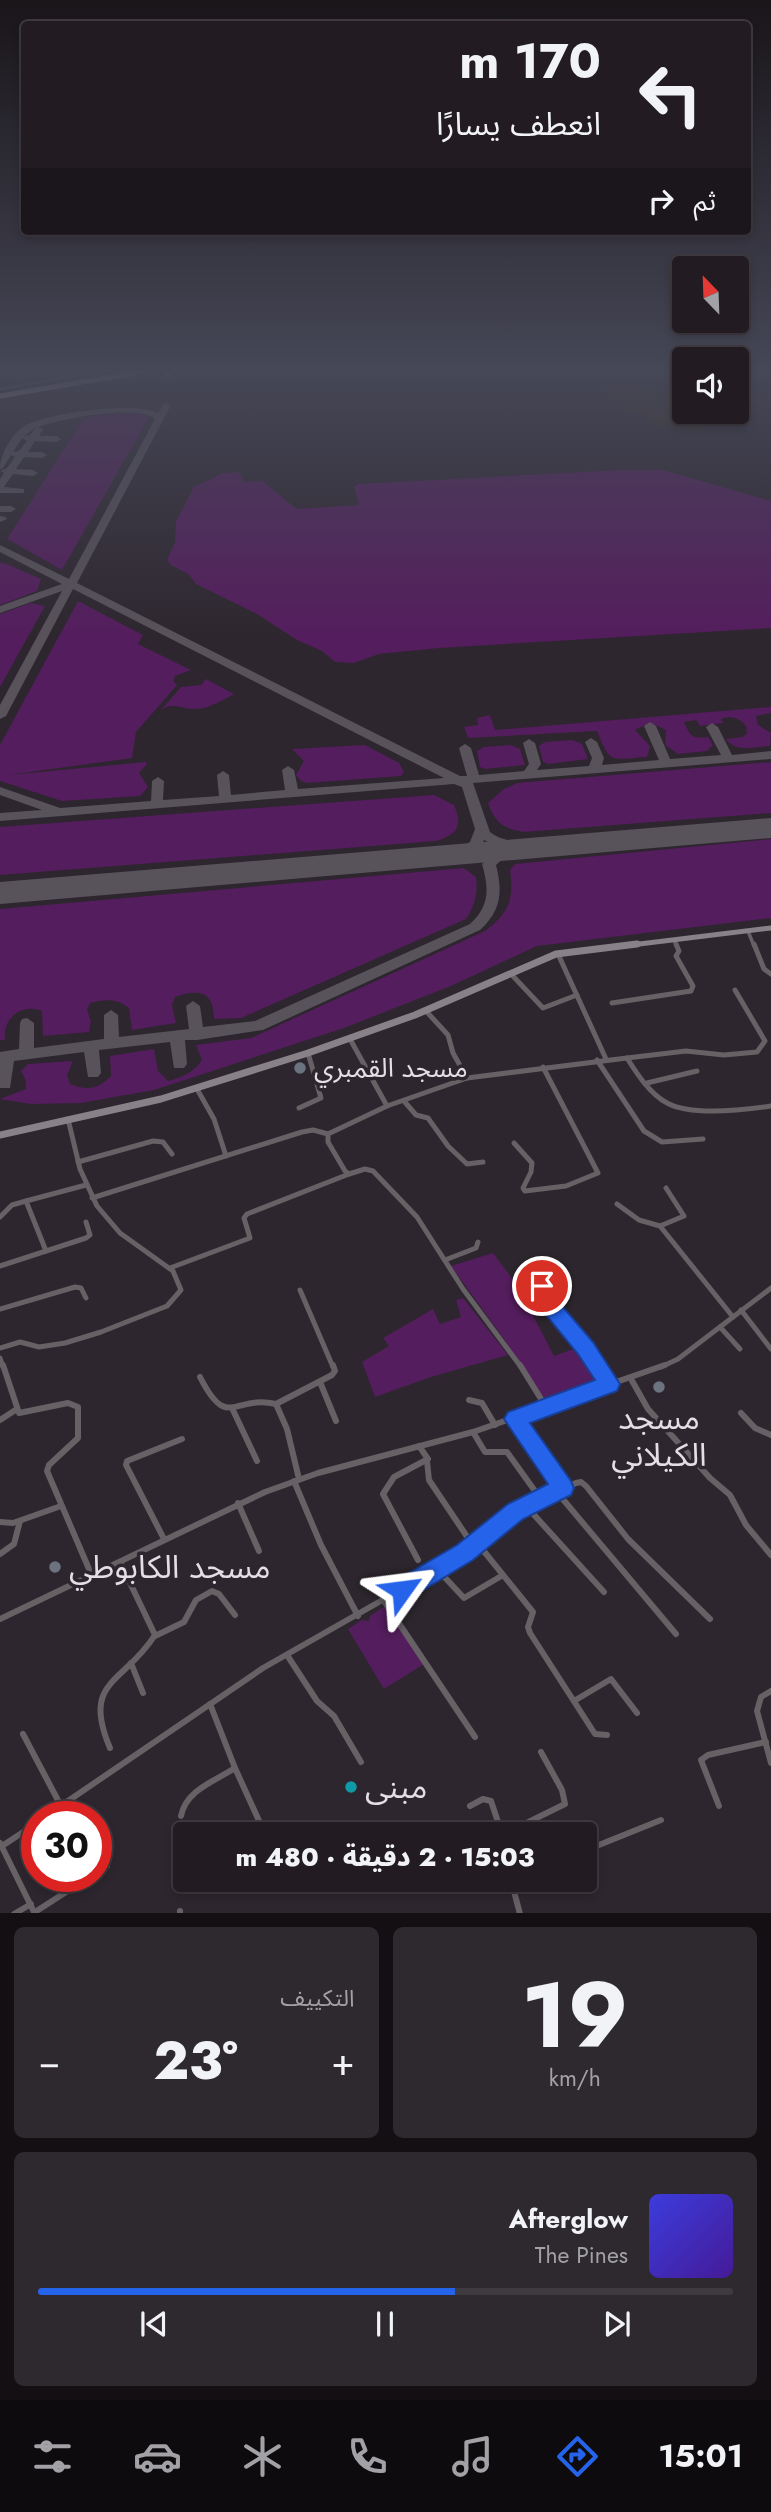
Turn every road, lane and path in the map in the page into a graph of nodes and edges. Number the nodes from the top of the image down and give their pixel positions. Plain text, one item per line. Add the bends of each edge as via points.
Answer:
1 (771, 928) edge
2 (748, 930) junction
3 (674, 938) junction
4 (558, 954) junction
5 (510, 973) junction
6 (771, 974) edge
7 (735, 990) dead end
8 (577, 995) junction
9 (612, 1003) dead end
10 (426, 1010) junction
11 (350, 1039) junction
12 (308, 1053) junction
13 (627, 1058) junction
14 (606, 1059) junction
15 (597, 1060) junction
16 (543, 1067) junction
17 (697, 1070) dead end
18 (467, 1078) junction
19 (647, 1083) junction
20 (197, 1089) junction
21 (404, 1101) junction
22 (771, 1106) edge
23 (387, 1107) junction
24 (299, 1108) dead end
25 (68, 1119) junction
26 (328, 1134) junction
27 (0, 1135) edge
28 (703, 1139) dead end
29 (514, 1143) dead end
30 (172, 1154) dead end
31 (226, 1156) junction
32 (78, 1162) junction
33 (483, 1162) dead end
34 (349, 1174) junction
35 (86, 1185) junction
36 (666, 1188) dead end
37 (92, 1198) junction
38 (26, 1201) junction
39 (617, 1203) dead end
40 (0, 1217) edge
41 (86, 1222) dead end
42 (660, 1226) junction
43 (478, 1242) dead end
44 (46, 1251) junction
45 (444, 1260) junction
46 (0, 1266) edge
47 (170, 1268) junction
48 (546, 1280) dead end
49 (771, 1288) edge
50 (300, 1290) dead end
51 (86, 1298) dead end
52 (0, 1309) edge
53 (741, 1310) junction
54 (733, 1317) junction
55 (720, 1327) junction
56 (0, 1348) edge
57 (740, 1349) dead end
58 (771, 1349) edge
59 (0, 1358) edge
60 (200, 1377) dead end
61 (631, 1379) junction
62 (320, 1382) junction
63 (609, 1384) junction
64 (469, 1400) dead end
65 (276, 1404) junction
66 (546, 1407) junction
67 (232, 1408) junction
68 (17, 1409) junction
69 (741, 1413) dead end
70 (515, 1419) junction
71 (0, 1420) edge
72 (336, 1421) dead end
73 (495, 1425) junction
74 (473, 1432) junction
75 (771, 1435) edge
76 (181, 1439) dead end
77 (419, 1446) junction
78 (257, 1461) dead end
79 (427, 1461) junction
80 (297, 1480) junction
81 (560, 1489) junction
82 (540, 1498) junction
83 (238, 1503) junction
84 (61, 1506) junction
85 (526, 1506) junction
86 (20, 1520) junction
87 (0, 1522) edge
88 (164, 1539) junction
89 (476, 1545) junction
90 (259, 1551) dead end
91 (0, 1554) edge
92 (771, 1555) edge
93 (418, 1560) dead end
94 (120, 1562) junction
95 (437, 1569) junction
96 (503, 1575) junction
97 (92, 1576) junction
98 (604, 1592) dead end
99 (384, 1601) junction
100 (235, 1615) dead end
101 (358, 1616) junction
102 (0, 1619) edge
103 (710, 1619) dead end
104 (676, 1634) dead end
105 (155, 1637) junction
106 (287, 1655) junction
107 (131, 1663) junction
108 (771, 1690) edge
109 (143, 1693) dead end
110 (574, 1701) junction
111 (210, 1704) junction
112 (637, 1713) dead end
113 (23, 1734) dead end
114 (607, 1735) dead end
115 (475, 1737) dead end
116 (766, 1742) junction
117 (110, 1748) dead end
118 (541, 1752) dead end
119 (361, 1762) dead end
120 (771, 1763) edge
121 (235, 1768) junction
122 (58, 1801) edge
123 (68, 1801) edge
124 (470, 1806) dead end
125 (719, 1806) dead end
126 (181, 1816) dead end
127 (661, 1820) dead end
128 (260, 1822) edge
129 (499, 1822) edge
130 (528, 1822) edge
131 (21, 1832) edge
132 (1, 1844) edge
133 (597, 1846) edge
134 (64, 1892) edge
135 (514, 1892) edge
136 (34, 1910) edge
137 (14, 1913) edge
138 (520, 1913) edge

1 - 2 main road
2 - 3 main road
2 - 6 street via 764,969
3 - 4 main road
3 - 9 street via 679,951 676,956 693,986 691,991
4 - 5 main road
4 - 8 street
5 - 8 street via 543,1008
5 - 10 main road
7 - 13 street via 765,1041 758,1052 686,1051
8 - 14 street
10 - 11 main road
10 - 18 street via 448,1035
11 - 12 main road
11 - 23 street
12 - 20 main road
12 - 24 street via 321,1098
13 - 14 street
13 - 19 street
14 - 15 street
15 - 16 street
15 - 28 street via 644,1131 662,1142
16 - 18 street
16 - 29 street via 598,1173 566,1186 525,1191 532,1163
17 - 19 street
18 - 21 street
19 - 22 street via 673,1106 744,1110
20 - 25 main road
20 - 31 street via 214,1119
21 - 23 street
21 - 33 street via 416,1115 428,1118 467,1164
23 - 26 street
25 - 27 main road
25 - 32 street
26 - 31 street via 302,1132
26 - 34 street via 328,1142
30 - 32 street via 163,1142 153,1141
31 - 37 street
32 - 35 street
34 - 45 street via 373,1171 417,1217
34 - 47 street via 247,1214 250,1238
35 - 37 street
35 - 38 street
36 - 42 street via 684,1216
37 - 47 street via 120,1233
38 - 40 street via 12,1205
38 - 44 street
39 - 42 street via 639,1220
41 - 44 street via 89,1236
42 - 54 street
43 - 45 street via 476,1248
44 - 46 street
45 - 66 street
47 - 56 street via 181,1290 167,1306 65,1343 39,1347 20,1342
48 - 63 street via 539,1292
49 - 53 street
50 - 62 street via 335,1368
51 - 52 street via 81,1288 75,1287
53 - 54 street
53 - 58 street
54 - 55 street
55 - 57 street
55 - 61 street via 678,1359
59 - 68 street
60 - 67 street via 211,1401
61 - 63 street
61 - 92 street via 648,1409 730,1495
62 - 65 street
62 - 72 street
63 - 66 street
64 - 73 street via 482,1403
65 - 67 street
65 - 80 street via 287,1429
66 - 70 street
67 - 78 street
68 - 71 street
68 - 84 street via 21,1414 68,1403 78,1407 78,1438 47,1471
69 - 75 street via 755,1428
70 - 73 street
70 - 81 street
73 - 74 street
74 - 77 street
74 - 82 street via 485,1452 505,1451
76 - 88 street via 126,1465
77 - 79 street
77 - 80 street
79 - 89 street via 429,1480
79 - 93 street via 394,1477 383,1494
80 - 83 street
80 - 101 street via 316,1534
81 - 82 street
81 - 103 street via 581,1482 628,1539
81 - 104 street
82 - 85 street
83 - 88 street
83 - 90 street
84 - 86 street
84 - 97 street
85 - 89 street
85 - 98 street
86 - 87 street
86 - 91 street via 14,1544
88 - 94 street
89 - 95 street
89 - 96 street
94 - 97 street
94 - 105 street
95 - 96 street via 464,1598
95 - 99 street
96 - 110 street via 533,1612 530,1633
97 - 102 street
99 - 101 street
99 - 115 street
100 - 105 street via 212,1591 196,1600 184,1622
101 - 106 street
105 - 107 street
106 - 111 street
106 - 119 street via 317,1701 334,1716
107 - 109 street
107 - 117 street via 112,1678 103,1694 100,1715
108 - 116 street via 761,1697 757,1711
110 - 112 street via 611,1679
110 - 114 street via 595,1734
111 - 121 street
111 - 123 street
113 - 122 street
116 - 120 street
116 - 125 street via 701,1760
118 - 130 street via 565,1804
121 - 126 street via 189,1797
121 - 128 street
124 - 129 street via 483,1799 491,1801
127 - 133 street
131 - 132 street
132 - 136 street
134 - 136 street
135 - 138 street
136 - 137 street

